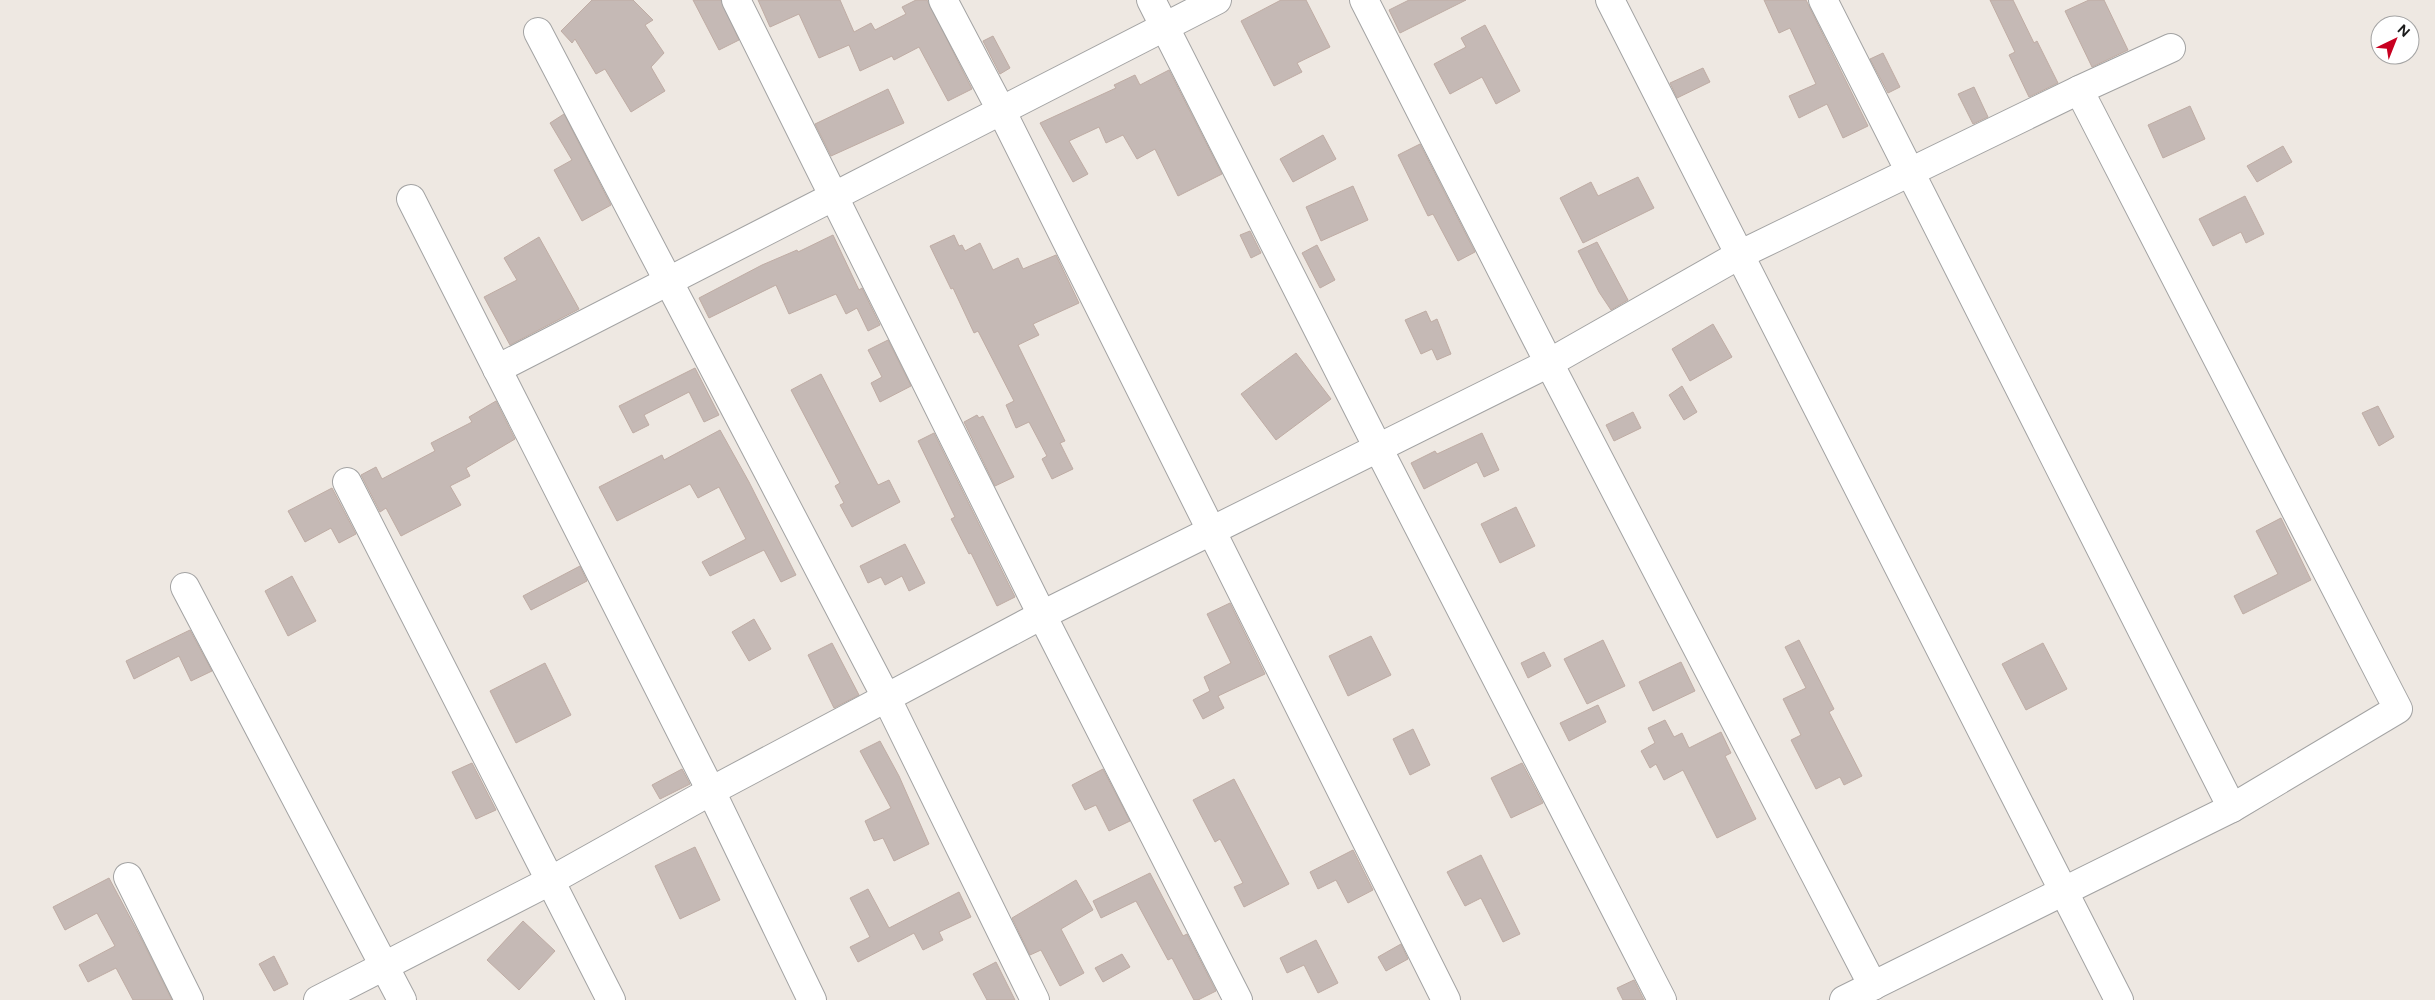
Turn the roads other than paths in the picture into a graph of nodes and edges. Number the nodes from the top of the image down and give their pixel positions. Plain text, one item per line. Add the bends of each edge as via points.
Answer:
1 (736, 0) edge
2 (943, 0) edge
3 (1151, 0) edge
4 (1217, 0) edge
5 (1364, 0) edge
6 (1610, 0) edge
7 (1823, 0) edge
8 (1165, 26) junction
9 (538, 32) dead end
10 (2171, 48) dead end
11 (2079, 90) junction
12 (1001, 110) junction
13 (1909, 172) junction
14 (833, 198) junction
15 (411, 199) dead end
16 (1740, 255) junction
17 (668, 282) junction
18 (1549, 363) junction
19 (497, 369) junction
20 (1377, 446) junction
21 (347, 482) dead end
22 (1211, 531) junction
23 (186, 587) dead end
24 (1042, 615) junction
25 (886, 697) junction
26 (711, 791) junction
27 (2232, 808) junction
28 (128, 877) dead end
29 (550, 881) junction
30 (2064, 890) junction
31 (385, 966) junction
32 (1872, 986) junction
33 (189, 1000) edge
34 (318, 1000) edge
35 (402, 1000) edge
36 (611, 1000) edge
37 (812, 1000) edge
38 (1035, 1000) edge
39 (1238, 1000) edge
40 (1446, 1000) edge
41 (1662, 1000) edge
42 (1844, 1000) edge
43 (2119, 1000) edge

1 - 14 street
2 - 12 street
3 - 8 street
4 - 8 street
5 - 18 street
6 - 16 street
7 - 13 street
8 - 12 street
8 - 20 street
9 - 17 street
10 - 11 street
11 - 13 street
11 - 27 street via 2398,709
12 - 14 street
12 - 22 street
13 - 16 street
13 - 27 street
14 - 17 street
14 - 24 street
15 - 19 street
16 - 18 street
16 - 30 street
17 - 19 street
17 - 25 street
18 - 20 street
18 - 32 street
19 - 26 street
20 - 22 street
20 - 41 street
21 - 29 street
22 - 24 street
22 - 40 street
23 - 31 street
24 - 25 street
24 - 39 street
25 - 26 street
25 - 38 street
26 - 29 street
26 - 37 street
27 - 30 street
28 - 33 street
29 - 31 street
29 - 36 street
30 - 32 street
30 - 43 street
31 - 34 street
31 - 35 street
32 - 42 street

